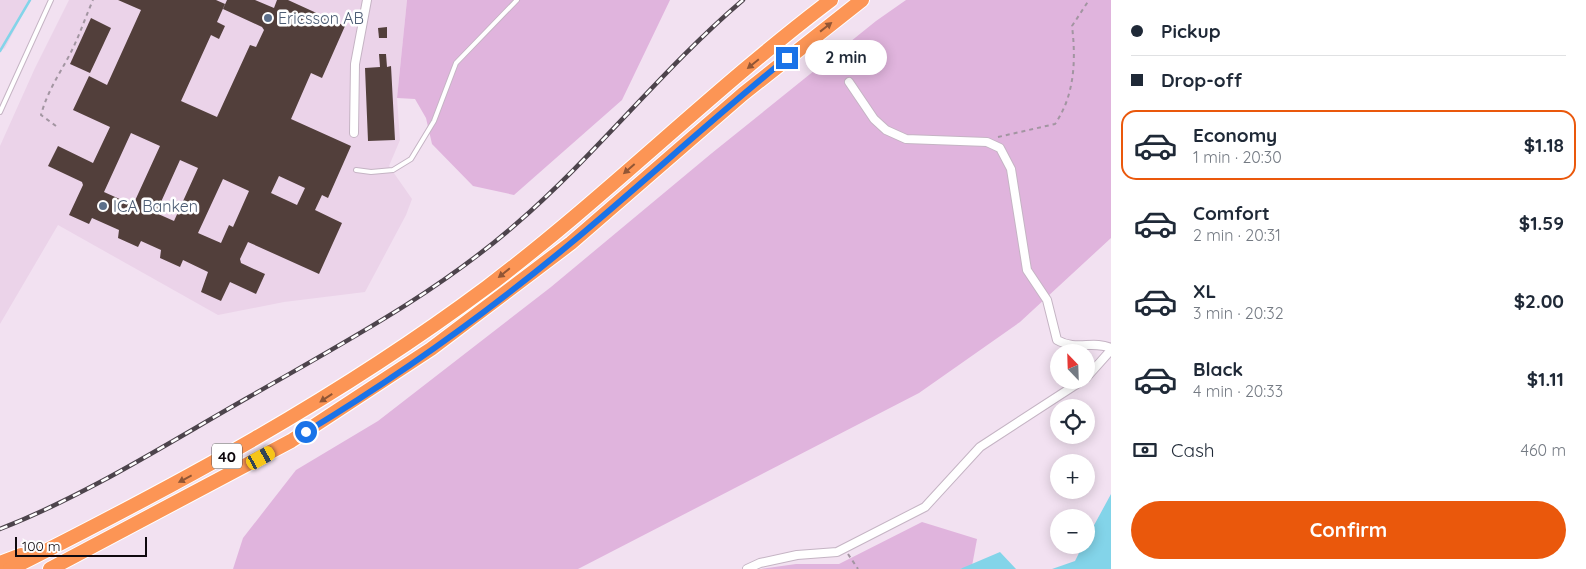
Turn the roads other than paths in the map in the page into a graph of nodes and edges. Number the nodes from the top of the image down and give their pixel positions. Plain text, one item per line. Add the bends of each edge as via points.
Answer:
1 (51, 0) edge
2 (367, 0) edge
3 (518, 0) edge
4 (832, 0) edge
5 (862, 0) edge
6 (849, 82) dead end
7 (0, 112) edge
8 (354, 132) dead end
9 (356, 170) dead end
10 (1111, 349) edge
11 (1095, 367) edge
12 (1070, 389) edge
13 (125, 531) junction
14 (83, 532) junction
15 (0, 563) edge
16 (10, 569) edge
17 (50, 569) edge
18 (64, 569) edge
19 (747, 569) edge

1 - 7 lane
2 - 8 street via 355,64
3 - 9 lane via 456,64 434,121 410,159 394,170
4 -> 14 highway, 40 via 731,81 552,235 422,335 310,408 231,454
13 -> 5 highway, 40 via 291,441 431,349 571,243 743,94
6 - 10 street via 874,119 886,130 906,139 987,142 1000,148 1011,169 1028,270 1046,300 1057,340 1074,347 1106,345
10 - 11 street
12 - 19 street via 980,447 925,507 837,552 797,555 760,562
13 - 17 highway, 40
13 - 18 highway
14 - 15 highway
14 - 16 highway, 40

